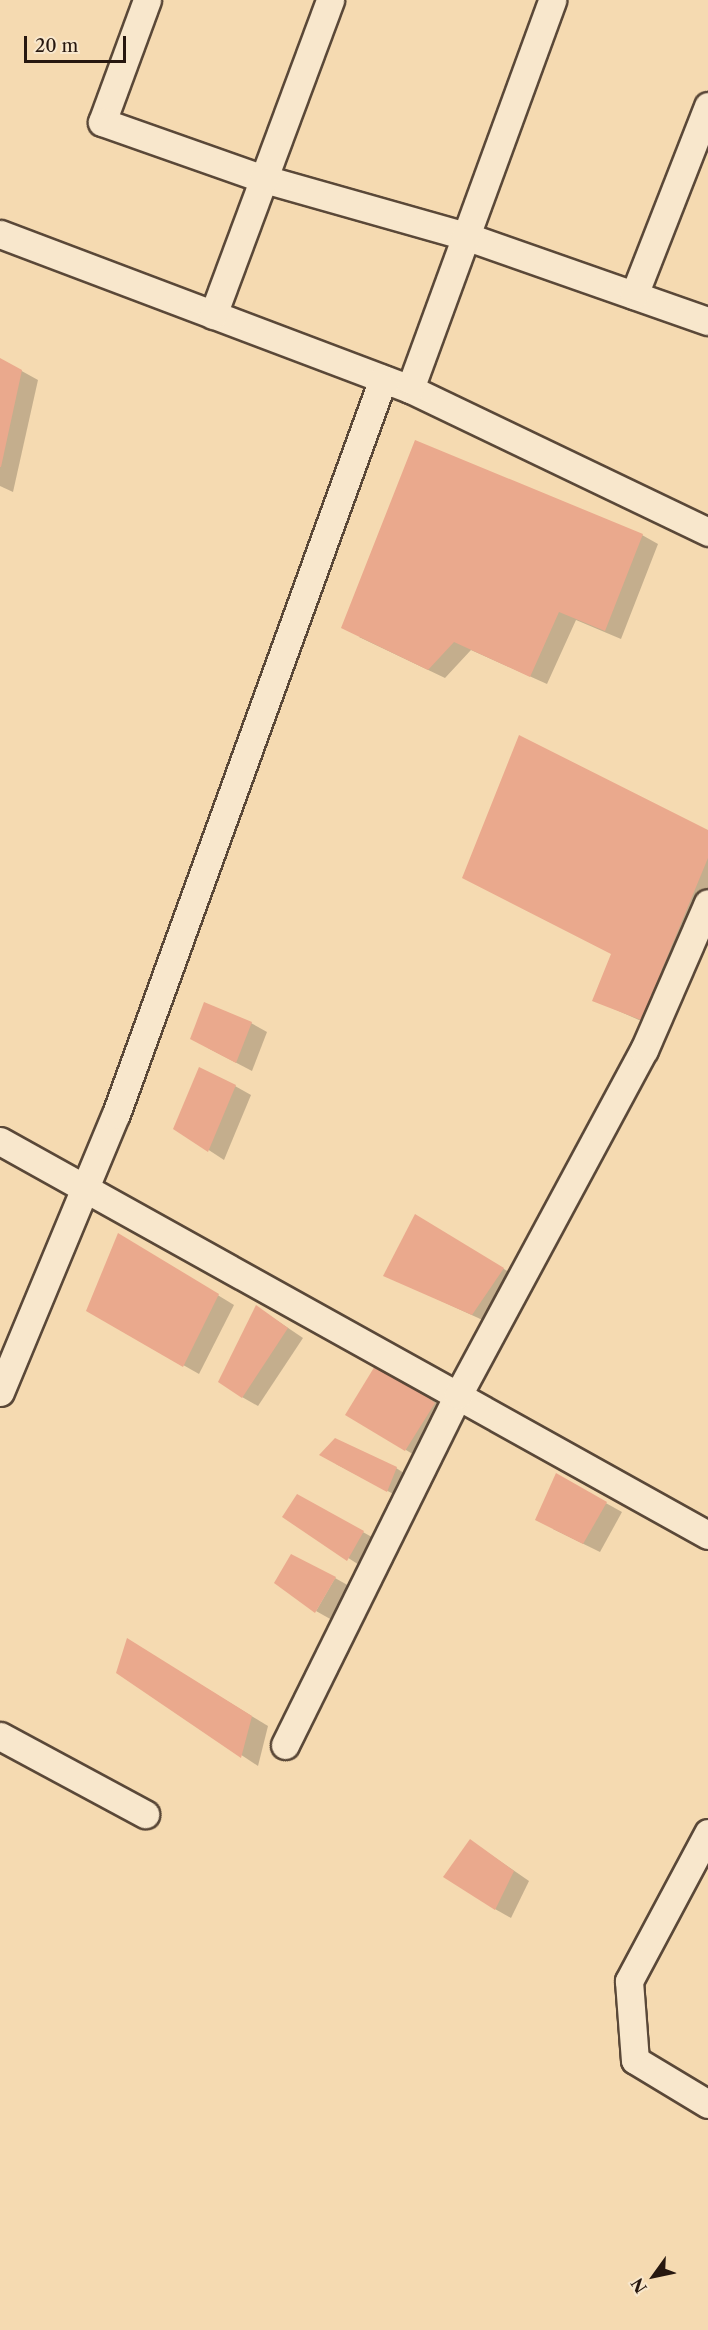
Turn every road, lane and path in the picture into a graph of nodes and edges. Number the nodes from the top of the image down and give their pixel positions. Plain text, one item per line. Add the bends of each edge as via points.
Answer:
1 (147, 0) edge
2 (330, 0) edge
3 (552, 0) edge
4 (708, 106) edge
5 (264, 179) junction
6 (0, 234) edge
7 (465, 236) junction
8 (634, 295) junction
9 (213, 315) junction
10 (708, 321) edge
11 (383, 379) junction
12 (410, 389) junction
13 (708, 532) edge
14 (708, 903) edge
15 (0, 1141) edge
16 (86, 1186) junction
17 (0, 1392) edge
18 (458, 1395) junction
19 (708, 1535) edge
20 (0, 1736) edge
21 (285, 1745) dead end
22 (145, 1815) dead end
23 (708, 1833) edge
24 (708, 2104) edge

1 - 5 street via 102,122
2 - 5 street
3 - 7 street
4 - 8 street
5 - 7 street
5 - 9 street
6 - 9 street
7 - 8 street
7 - 12 street
8 - 10 street
9 - 11 street
11 - 12 street
11 - 16 street
12 - 13 street
14 - 18 street via 644,1050
15 - 16 street
16 - 17 street
16 - 18 street
18 - 19 street
18 - 21 street
20 - 22 street
23 - 24 street via 629,1981 635,2060

